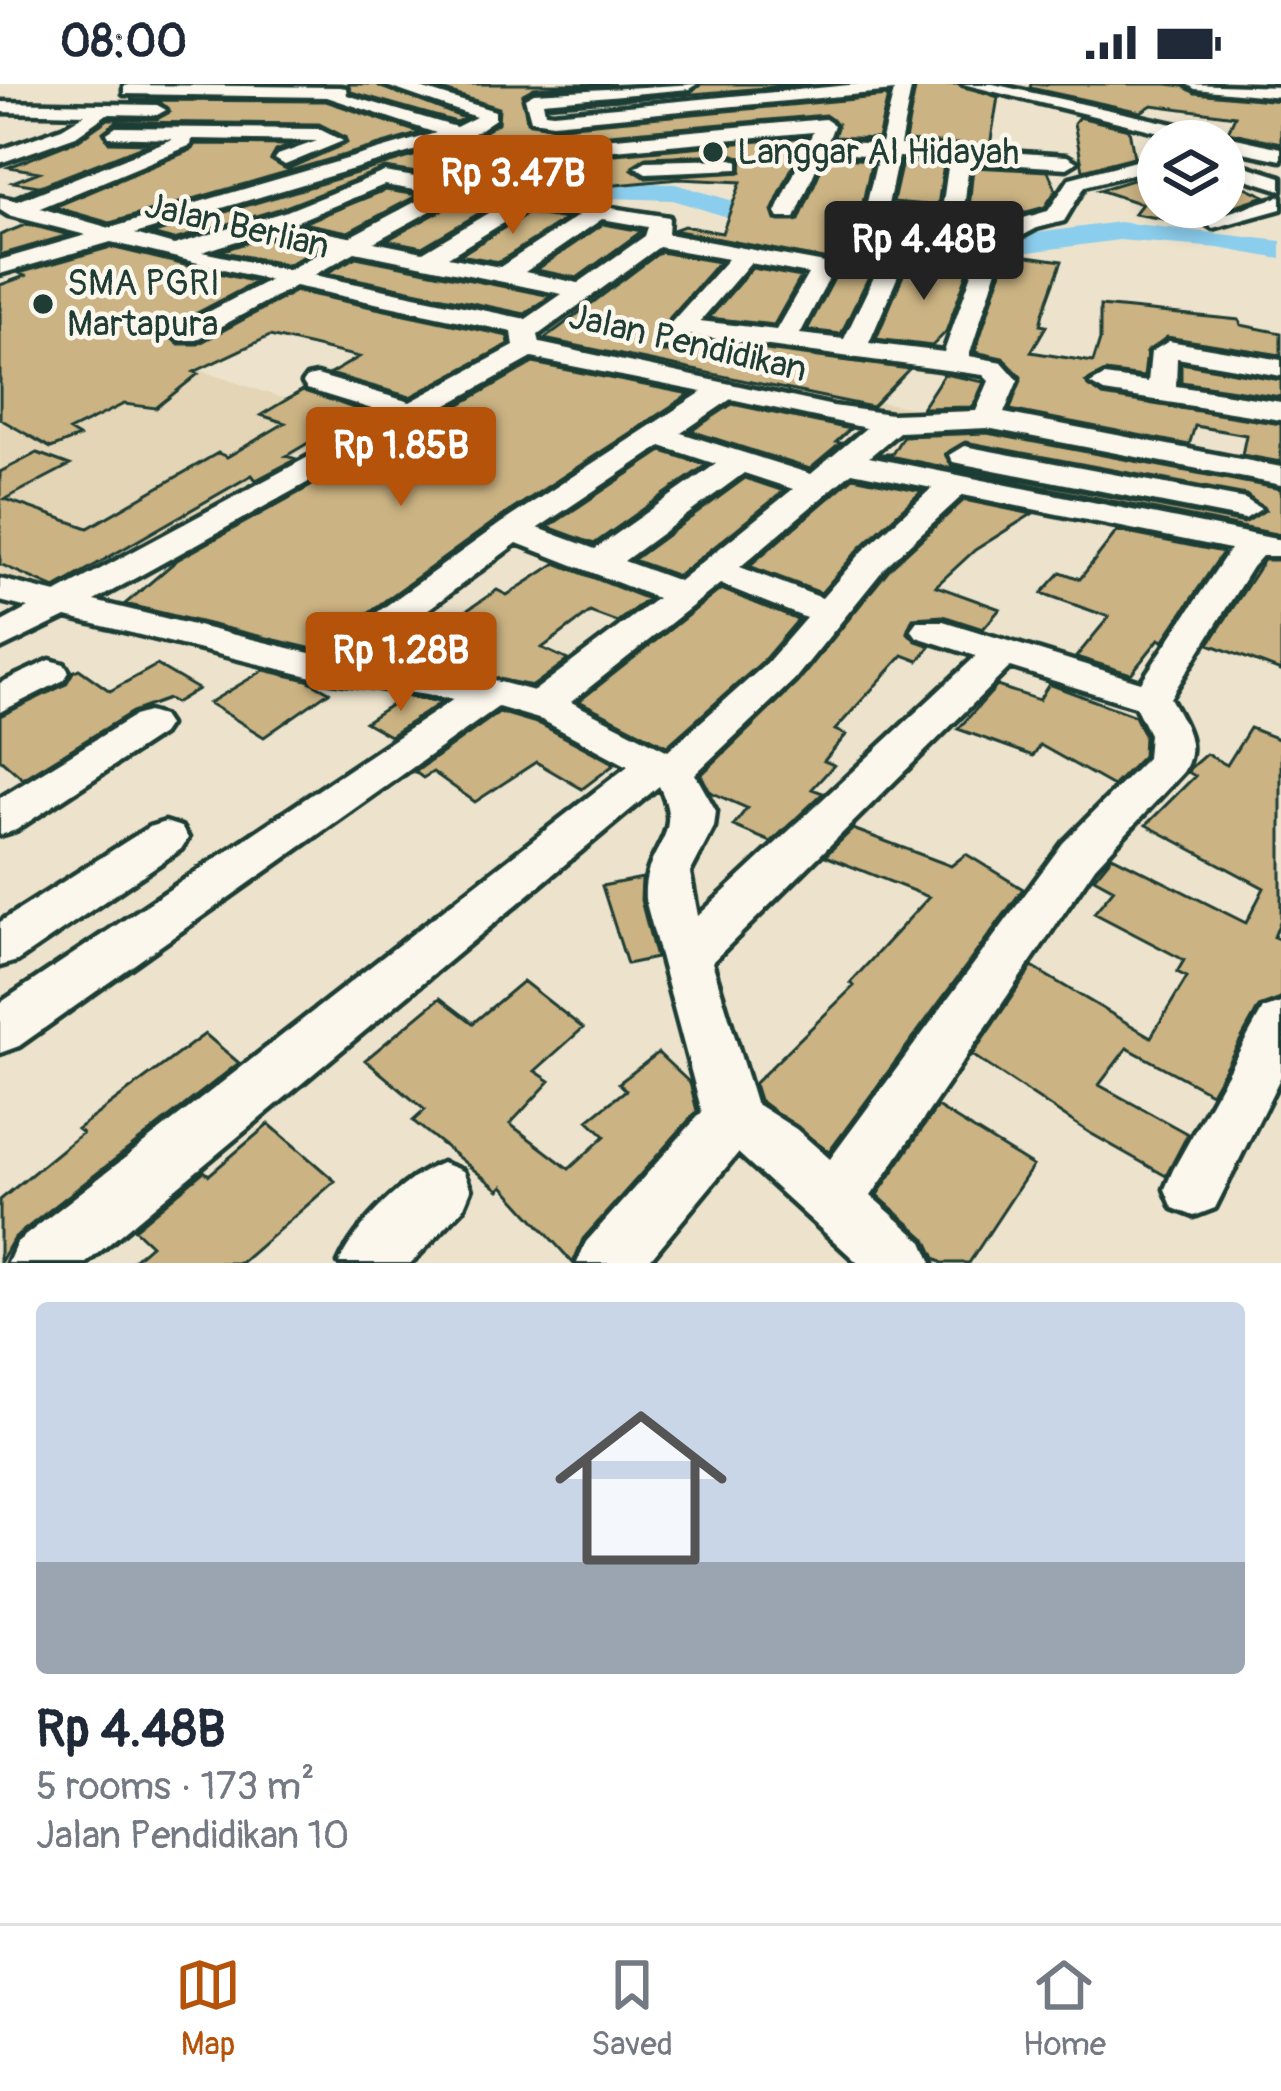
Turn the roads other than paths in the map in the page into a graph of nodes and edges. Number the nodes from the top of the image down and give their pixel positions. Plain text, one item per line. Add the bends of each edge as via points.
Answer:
1 (389, 84) edge
2 (689, 84) edge
3 (904, 84) edge
4 (927, 84) edge
5 (971, 84) edge
6 (1195, 84) edge
7 (1245, 86) edge
8 (134, 87) edge
9 (251, 87) edge
10 (996, 89) junction
11 (1024, 89) edge
12 (1281, 92) edge
13 (834, 98) junction
14 (1082, 100) junction
15 (0, 107) edge
16 (331, 107) edge
17 (1158, 107) dead end
18 (30, 108) junction
19 (104, 109) junction
20 (994, 112) dead end
21 (659, 120) junction
22 (1147, 120) edge
23 (1227, 120) edge
24 (1137, 121) edge
25 (553, 124) junction
26 (825, 125) junction
27 (201, 133) junction
28 (455, 133) junction
29 (0, 134) edge
30 (743, 134) junction
31 (993, 134) dead end
32 (47, 138) junction
33 (685, 140) junction
34 (818, 146) junction
35 (1245, 146) edge
36 (96, 148) dead end
37 (901, 150) junction
38 (1280, 152) edge
39 (960, 154) junction
40 (1069, 154) junction
41 (991, 156) junction
42 (0, 157) edge
43 (403, 159) junction
44 (1137, 165) edge
45 (261, 166) dead end
46 (693, 166) junction
47 (497, 168) dead end
48 (627, 169) dead end
49 (1245, 171) edge
50 (239, 173) dead end
51 (560, 177) dead end
52 (382, 179) junction
53 (978, 180) junction
54 (1281, 184) edge
55 (453, 190) junction
56 (524, 201) junction
57 (1245, 202) edge
58 (1281, 202) edge
59 (1256, 206) junction
60 (8, 209) edge
61 (953, 210) dead end
62 (1245, 210) edge
63 (597, 213) junction
64 (787, 213) dead end
65 (1281, 217) edge
66 (874, 219) dead end
67 (74, 224) junction
68 (260, 226) junction
69 (658, 231) junction
70 (117, 235) junction
71 (350, 244) junction
72 (993, 248) junction
73 (0, 250) edge
74 (175, 253) junction
75 (744, 256) junction
76 (428, 260) junction
77 (0, 267) edge
78 (505, 275) junction
79 (292, 277) junction
80 (854, 279) junction
81 (586, 292) junction
82 (682, 326) junction
83 (187, 334) dead end
84 (529, 338) junction
85 (784, 339) junction
86 (853, 349) junction
87 (954, 362) junction
88 (1281, 368) edge
89 (652, 372) junction
90 (316, 383) dead end
91 (1104, 384) dead end
92 (724, 392) junction
93 (1161, 392) junction
94 (1281, 411) edge
95 (414, 412) junction
96 (986, 419) junction
97 (891, 423) junction
98 (1033, 430) junction
99 (658, 435) junction
100 (740, 461) junction
101 (849, 461) junction
102 (1017, 466) junction
103 (960, 470) junction
104 (1281, 476) edge
105 (818, 487) junction
106 (514, 530) junction
107 (1261, 534) edge
108 (600, 562) junction
109 (716, 570) junction
110 (0, 590) edge
111 (682, 595) junction
112 (60, 606) junction
113 (832, 615) junction
114 (930, 629) dead end
115 (0, 638) edge
116 (1003, 652) junction
117 (325, 668) junction
118 (50, 672) dead end
119 (492, 692) junction
120 (1150, 698) junction
121 (0, 700) edge
122 (556, 711) junction
123 (148, 724) dead end
124 (664, 769) junction
125 (0, 819) edge
126 (165, 838) dead end
127 (0, 947) edge
128 (686, 957) junction
129 (1281, 1024) edge
130 (0, 1031) edge
131 (733, 1118) junction
132 (1194, 1189) dead end
133 (442, 1190) dead end
134 (866, 1241) edge
135 (39, 1263) edge
136 (370, 1263) edge
137 (608, 1263) edge

1 - 28 street via 489,116
2 - 25 street via 534,98 537,116
3 - 13 street
3 - 37 street
4 - 37 street
5 - 10 street
6 - 7 street
7 - 12 street
7 - 23 street
8 - 9 street
8 - 19 street
9 - 16 street
10 - 11 street
10 - 20 street
11 - 14 street
13 - 21 street
13 - 25 street
13 - 26 street
14 - 24 street
14 - 40 street via 1064,109
15 - 18 street
16 - 19 street
16 - 27 street
16 - 28 street
16 - 43 street
16 - 45 street via 334,141
17 - 22 street
18 - 19 street
18 - 29 street
19 - 32 street
21 - 25 street
21 - 33 street
26 - 30 street
26 - 34 street
27 - 36 street via 125,133
27 - 60 street
28 - 33 street via 494,152 522,154
28 - 43 street
29 - 32 street
30 - 33 street
30 - 46 street via 727,169
31 - 41 street
32 - 42 street
33 - 46 street
34 - 37 street
34 - 64 street
35 - 38 street
37 - 39 street
37 - 66 street
39 - 41 street
39 - 53 street
40 - 41 street
40 - 44 street
40 - 53 street
40 - 72 street via 1056,216
43 - 52 street
43 - 70 street
46 - 48 street
47 - 55 street
49 - 54 street
50 - 67 street
51 - 56 street
52 - 55 street
52 - 68 street
53 - 61 street
55 - 56 street
55 - 71 street
56 - 63 street
56 - 76 street
57 - 59 street
58 - 59 street
59 - 62 street
59 - 65 street
60 - 67 street, Jalan Berlian
63 - 69 street
63 - 78 street
67 - 70 street, Jalan Berlian
67 - 73 street
68 - 71 street
68 - 74 street
69 - 75 street
69 - 81 street
70 - 74 street, Jalan Berlian
70 - 77 street
71 - 76 street
71 - 79 street
72 - 80 street via 912,247
72 - 87 street
74 - 79 street, Jalan Berlian
75 - 80 street
75 - 82 street
76 - 78 street
78 - 81 street
79 - 83 street
79 - 84 street, Jalan Berlian
80 - 85 street
80 - 86 street
81 - 84 street
82 - 85 street
82 - 89 street
84 - 89 street, Jalan Pendidikan
84 - 95 street, Jalan Pendidikan
85 - 86 street
86 - 87 street
87 - 96 street via 992,368 1004,380
88 - 93 street via 1169,349
89 - 92 street, Jalan Pendidikan
90 - 95 street
91 - 93 street
92 - 97 street, Jalan Pendidikan
92 - 99 street
93 - 94 street
95 - 112 street, Jalan Pendidikan
96 - 97 street, Jalan Pendidikan
96 - 98 street, Jalan Pendidikan
97 - 101 street
98 - 102 street
98 - 104 street, Jalan Pendidikan
99 - 100 street
99 - 106 street
100 - 105 street
100 - 108 street
101 - 103 street
101 - 105 street
102 - 103 street
102 - 107 street
103 - 107 street
103 - 113 street
105 - 109 street
106 - 108 street
106 - 117 street
107 - 120 street
108 - 111 street
109 - 111 street
109 - 113 street
110 - 112 street
111 - 122 street via 548,700
112 - 115 street, Jalan Pendidikan
112 - 117 street
113 - 124 street via 780,672
114 - 116 street
116 - 120 street
116 - 128 street
117 - 119 street
118 - 121 street
119 - 122 street
119 - 130 street
120 - 134 street via 1170,734 1168,762 1079,855
122 - 124 street
123 - 125 street
124 - 128 street via 694,811 667,873
124 - 135 street
126 - 127 street
128 - 131 street
129 - 132 street
131 - 134 street via 776,1147
131 - 137 street
133 - 136 street

